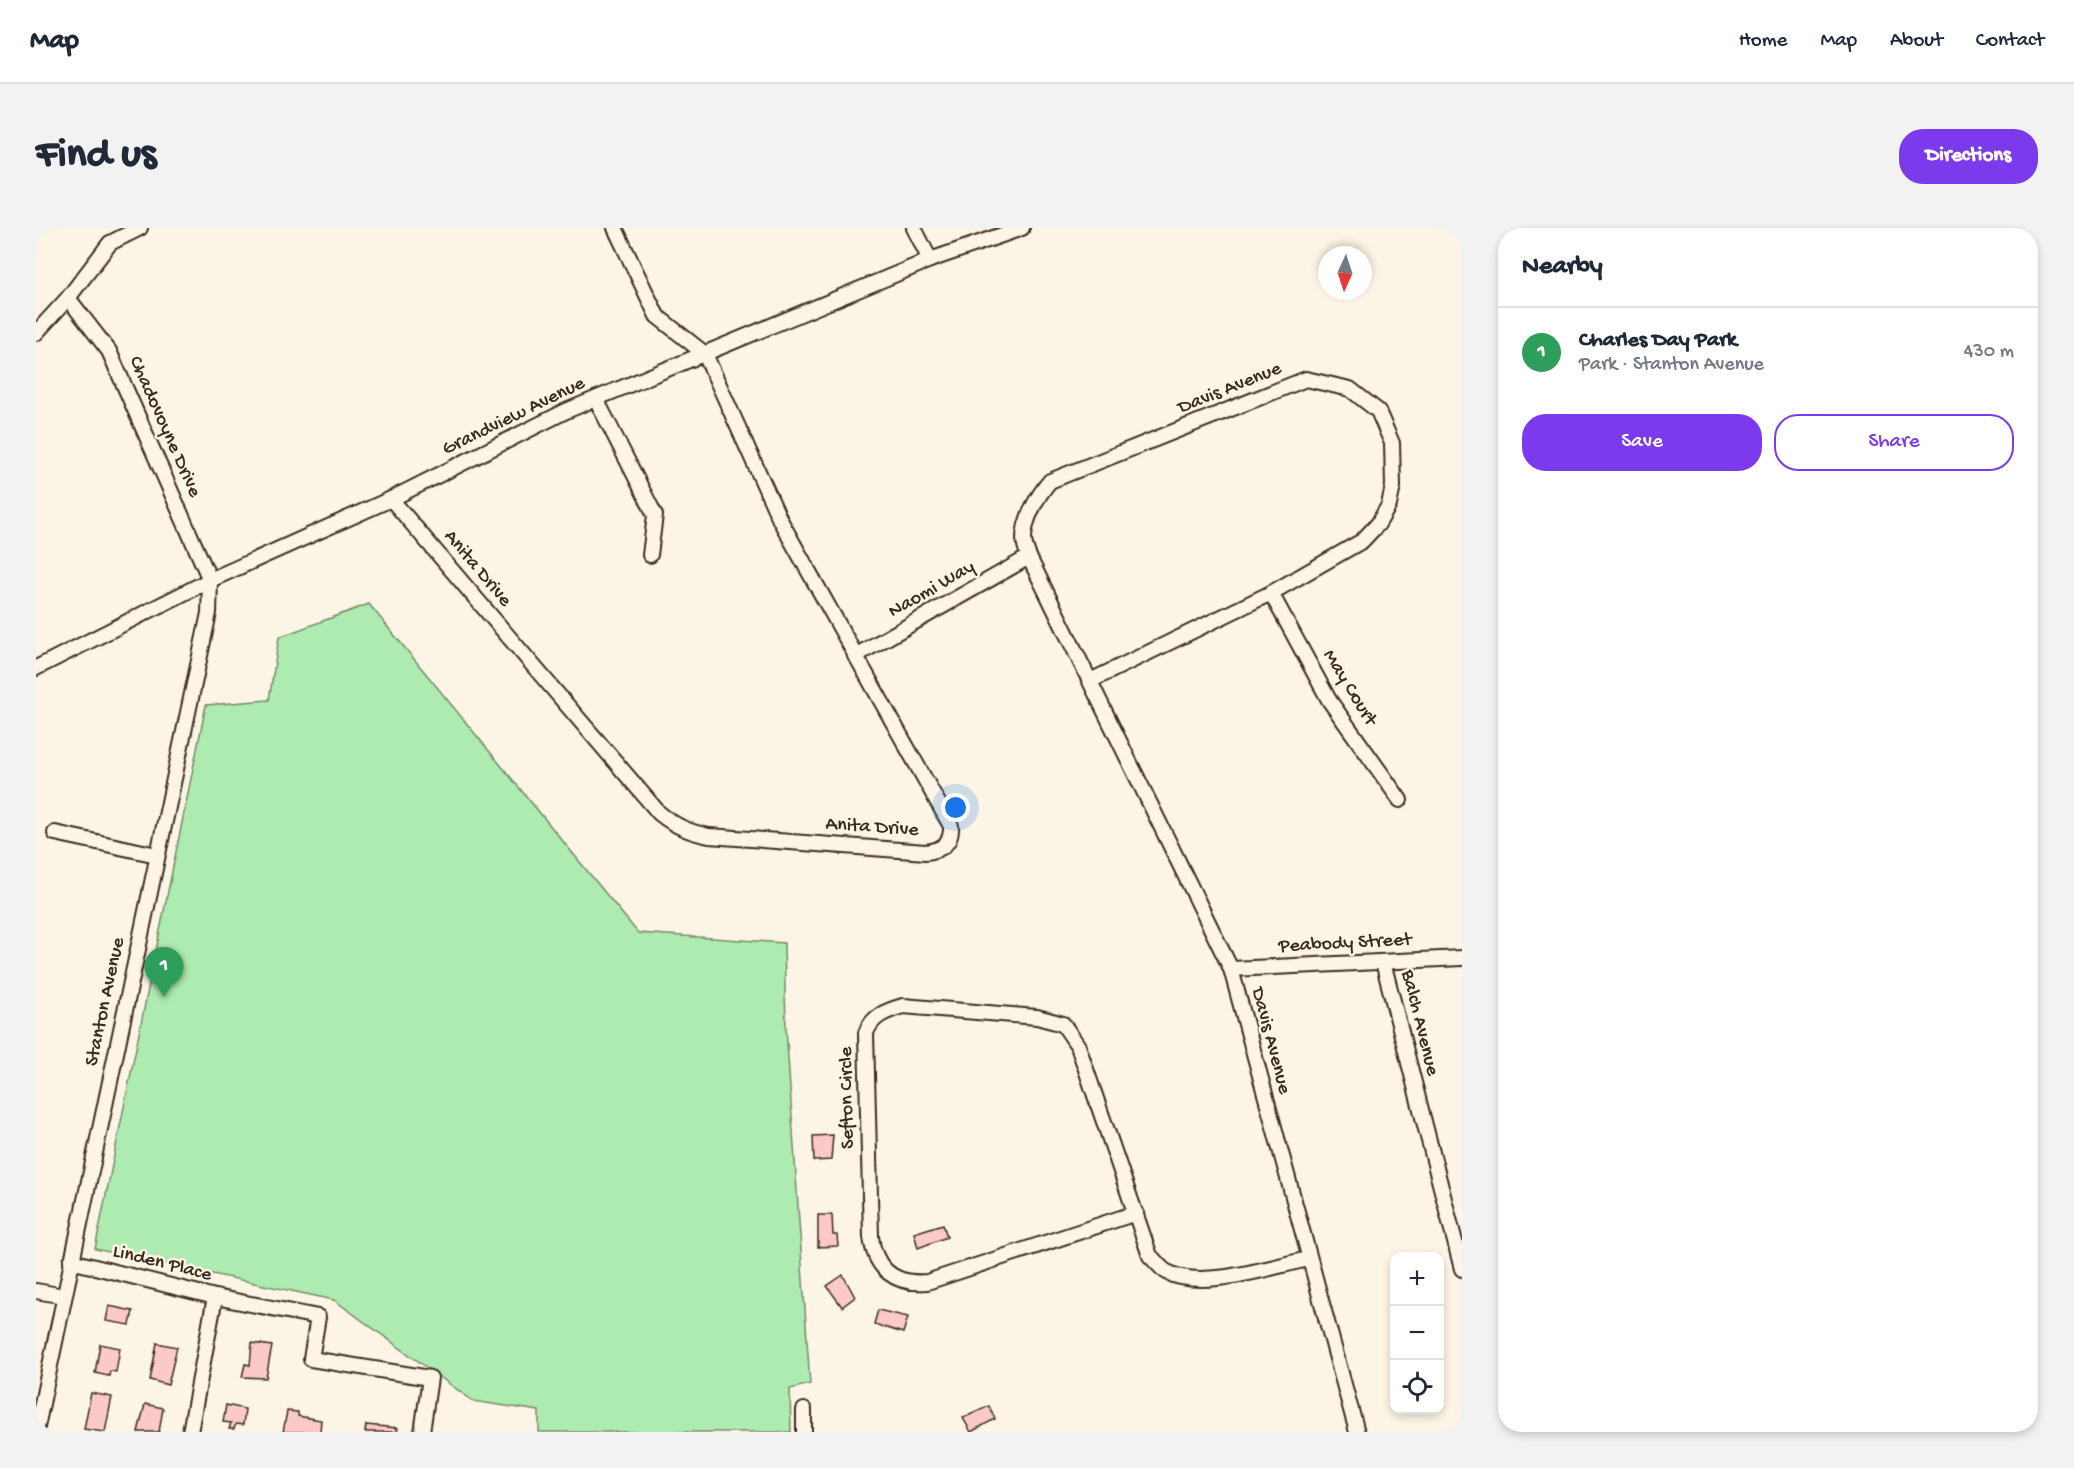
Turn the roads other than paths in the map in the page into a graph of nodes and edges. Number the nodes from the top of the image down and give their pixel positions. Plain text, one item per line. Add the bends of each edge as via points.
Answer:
1 (140, 228) edge
2 (615, 228) edge
3 (914, 228) edge
4 (1022, 228) edge
5 (930, 260) junction
6 (68, 298) junction
7 (36, 333) edge
8 (705, 354) junction
9 (596, 399) junction
10 (391, 499) junction
11 (650, 555) dead end
12 (1029, 557) junction
13 (210, 580) junction
14 (1271, 593) junction
15 (855, 656) junction
16 (36, 668) edge
17 (1090, 681) junction
18 (1400, 800) dead end
19 (55, 832) dead end
20 (157, 855) junction
21 (1462, 958) edge
22 (1383, 962) junction
23 (1231, 969) junction
24 (1136, 1213) junction
25 (1309, 1259) junction
26 (71, 1261) junction
27 (1462, 1269) edge
28 (36, 1291) edge
29 (64, 1296) junction
30 (215, 1297) junction
31 (804, 1410) dead end
32 (36, 1432) edge
33 (190, 1432) edge
34 (422, 1432) edge
35 (804, 1432) edge
36 (1357, 1432) edge

1 - 6 street via 110,243
2 - 8 street via 657,316
3 - 5 street
4 - 5 street, Grandview Avenue
5 - 8 street, Grandview Avenue
6 - 7 street
6 - 13 street, Chadovoyne Drive via 109,351
8 - 9 street, Grandview Avenue
8 - 15 street, Anita Drive via 780,520
9 - 10 street, Grandview Avenue
9 - 11 street via 656,515
10 - 13 street, Grandview Avenue
10 - 15 street, Anita Drive via 659,813 689,832 926,852 946,845 951,826
12 - 14 street, Davis Avenue via 1024,539 1029,519 1050,481 1306,380 1350,389 1378,411 1392,443 1393,486 1389,505 1362,541
12 - 15 street, Naomi Way
12 - 17 street, Davis Avenue
13 - 16 street, Grandview Avenue
13 - 20 street, Stanton Avenue via 209,613
14 - 17 street, Davis Avenue
14 - 18 street, May Court via 1329,700
17 - 23 street, Davis Avenue
19 - 20 street
20 - 26 street, Stanton Avenue
21 - 22 street, Peabody Street
22 - 23 street, Peabody Street
22 - 27 street, Balch Avenue
23 - 25 street, Davis Avenue
24 - 24 street, Sefton Circle via 1078,1046 1062,1024 1036,1017 903,1006 870,1022 866,1033 871,1237 877,1260 886,1273 913,1283 927,1282
24 - 25 street, Sefton Circle via 1150,1256 1167,1272 1189,1279 1215,1278
25 - 36 street, Davis Avenue
26 - 29 street, Stanton Avenue
26 - 30 street, Linden Place
28 - 29 street
29 - 32 street, Stanton Avenue
30 - 33 street, Linden Place
30 - 34 street via 318,1317 311,1359 430,1378
31 - 35 street

